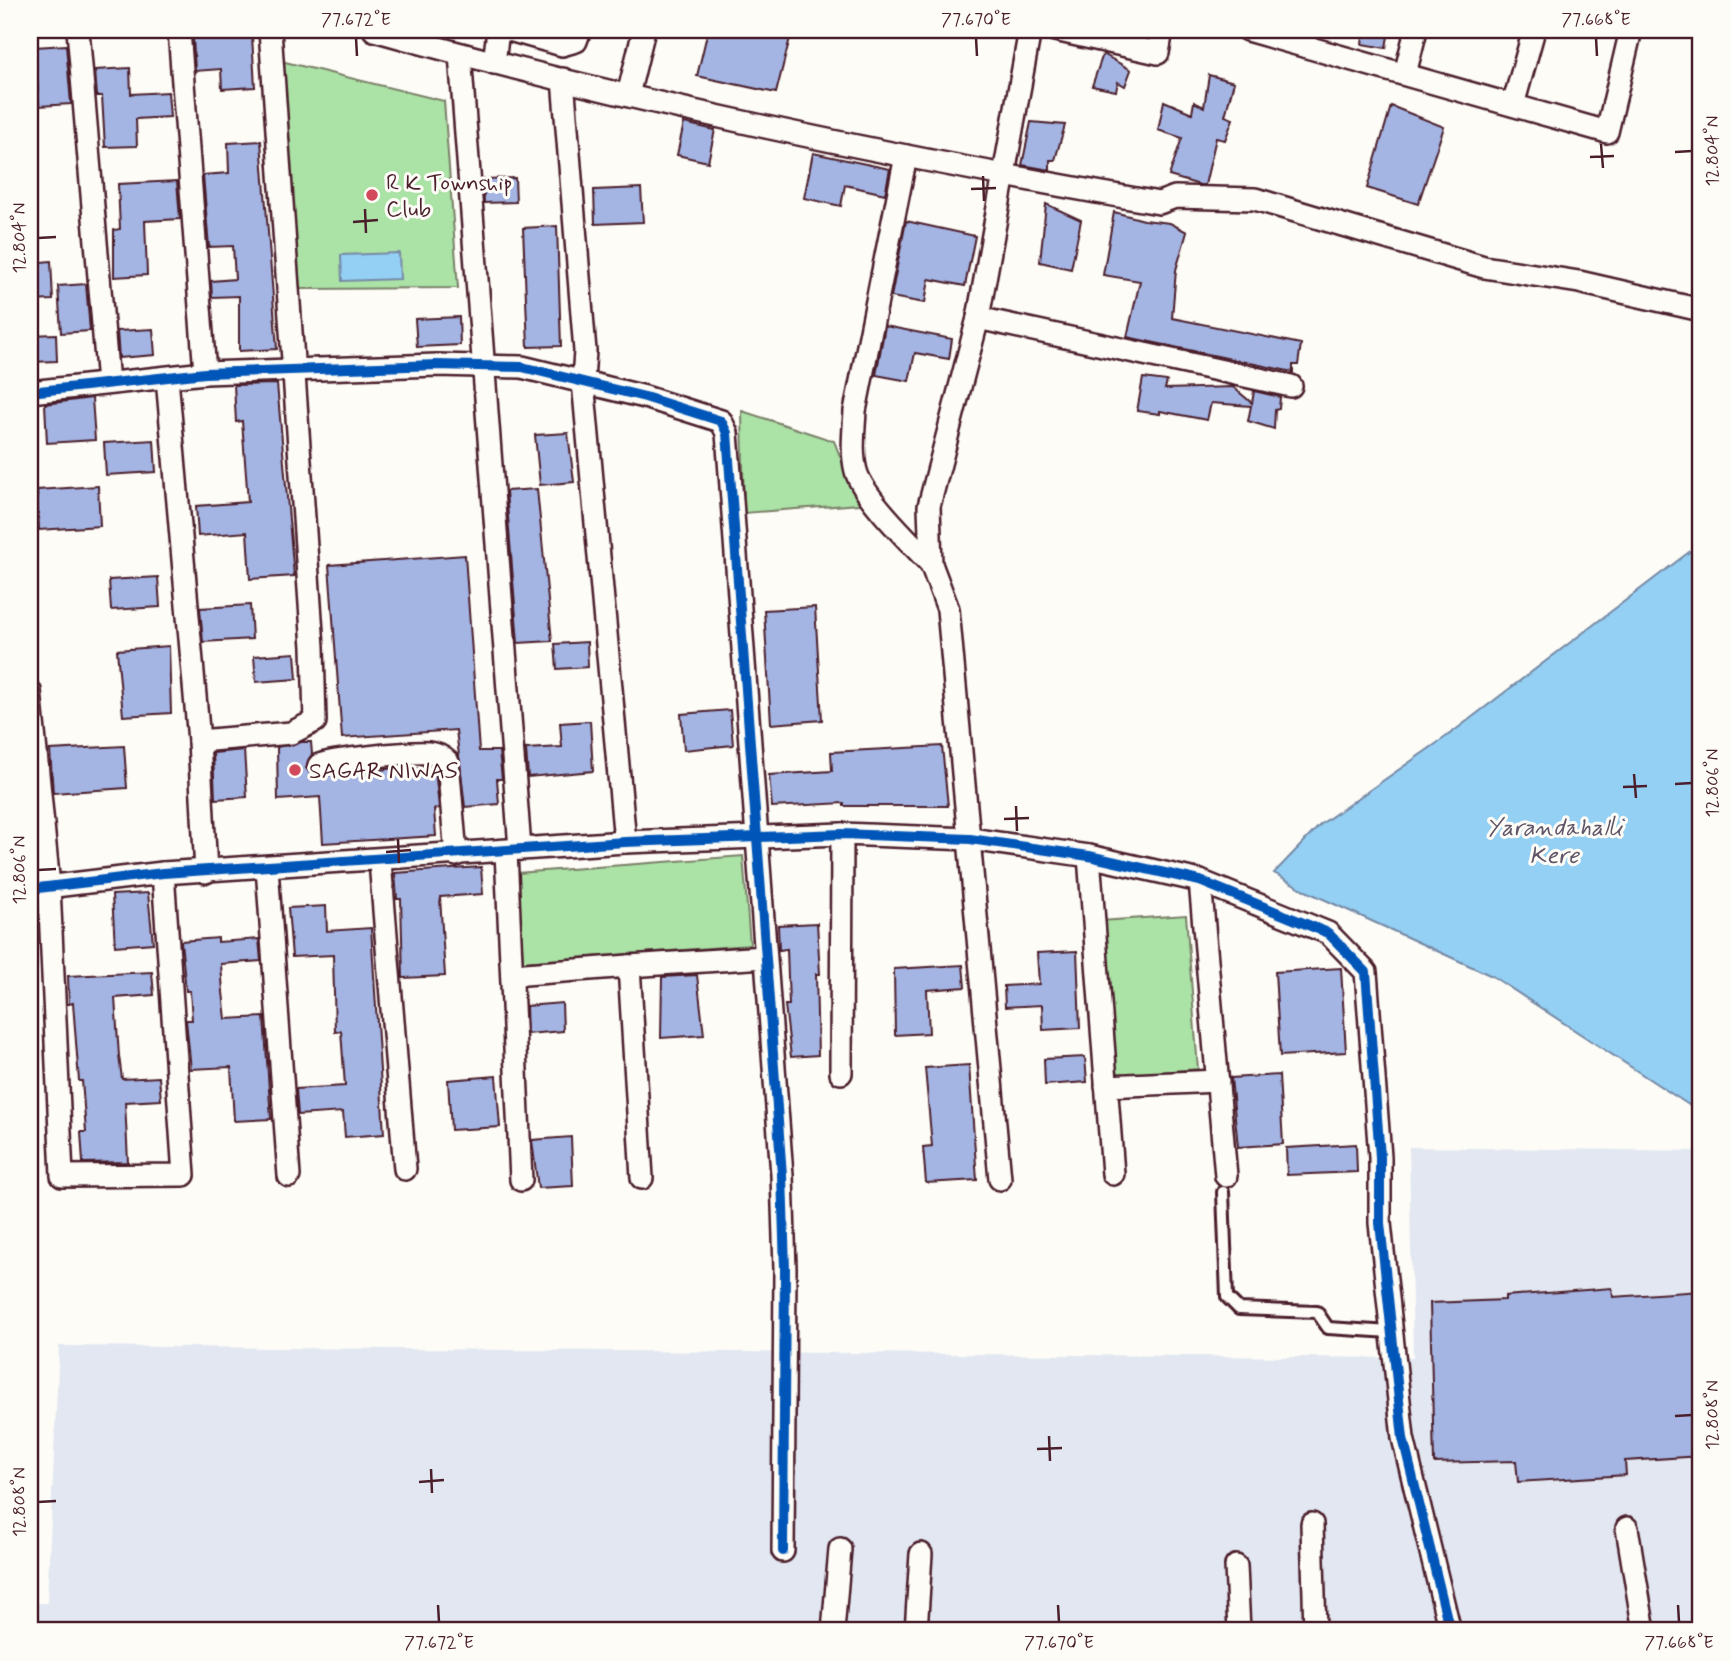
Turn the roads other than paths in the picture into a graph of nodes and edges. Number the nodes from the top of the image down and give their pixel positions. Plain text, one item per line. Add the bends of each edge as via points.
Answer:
1 (78, 30) edge
2 (179, 30) edge
3 (270, 30) edge
4 (374, 30) edge
5 (498, 30) edge
6 (509, 30) edge
7 (580, 30) edge
8 (644, 30) edge
9 (1030, 30) edge
10 (1055, 30) edge
11 (1162, 30) edge
12 (1247, 30) edge
13 (1416, 30) edge
14 (1534, 30) edge
15 (1631, 30) edge
16 (1279, 34) edge
17 (540, 39) junction
18 (460, 54) junction
19 (494, 63) junction
20 (535, 72) junction
21 (1405, 74) junction
22 (563, 79) junction
23 (628, 95) junction
24 (1513, 105) junction
25 (906, 156) junction
26 (1004, 176) junction
27 (1701, 310) edge
28 (978, 318) junction
29 (483, 366) junction
30 (292, 370) junction
31 (205, 373) junction
32 (167, 378) junction
33 (583, 381) junction
34 (108, 383) junction
35 (1291, 386) dead end
36 (30, 391) edge
37 (931, 564) junction
38 (30, 691) edge
39 (198, 741) junction
40 (318, 765) dead end
41 (842, 834) junction
42 (756, 836) junction
43 (970, 839) junction
44 (625, 842) junction
45 (513, 851) junction
46 (456, 855) junction
47 (1089, 856) junction
48 (380, 861) junction
49 (267, 867) junction
50 (206, 872) junction
51 (163, 873) junction
52 (1200, 881) junction
53 (39, 887) edge
54 (765, 957) junction
55 (629, 966) junction
56 (512, 975) junction
57 (842, 1073) dead end
58 (1218, 1081) junction
59 (1106, 1086) junction
60 (405, 1169) dead end
61 (1113, 1174) dead end
62 (289, 1176) dead end
63 (642, 1178) dead end
64 (1000, 1179) dead end
65 (521, 1180) dead end
66 (1224, 1184) joint
67 (1391, 1332) junction
68 (1311, 1524) dead end
69 (1627, 1528) dead end
70 (840, 1549) dead end
71 (783, 1551) dead end
72 (921, 1554) dead end
73 (1236, 1566) dead end
74 (833, 1631) edge
75 (916, 1631) edge
76 (1239, 1631) edge
77 (1315, 1631) edge
78 (1450, 1631) edge
79 (1644, 1631) edge

1 - 34 street
2 - 31 street
3 - 30 street
4 - 18 street
5 - 19 street
6 - 17 street
7 - 17 street via 576,41 562,45
8 - 23 street
9 - 26 street
10 - 11 street via 1158,53
12 - 16 street
13 - 21 street
14 - 24 street
15 - 24 street via 1607,132
16 - 21 street
17 - 20 street
18 - 19 street
18 - 29 street
19 - 20 street
20 - 22 street
21 - 24 street
22 - 23 street
22 - 33 street via 585,351
23 - 25 street via 762,128
25 - 26 street
25 - 37 street via 856,411 853,452 856,474 888,518
26 - 27 street via 1159,203 1187,197 1255,199 1484,267 1579,282
26 - 28 street
28 - 35 street
28 - 37 street via 929,506
29 - 30 street
29 - 33 street via 522,367
29 - 45 street
30 - 31 street
30 - 39 street via 315,720 290,733
31 - 32 street
32 - 34 street
32 - 39 street
33 - 42 street via 722,421 727,433
33 - 44 street
34 - 36 street
37 - 43 street via 948,609
38 - 53 street
39 - 50 street
40 - 46 street via 357,758 439,755 448,762
41 - 42 street
41 - 43 street
41 - 57 street
42 - 44 street
42 - 54 street
43 - 47 street
43 - 64 street
44 - 45 street
45 - 46 street
45 - 56 street
46 - 48 street
47 - 52 street
47 - 59 street
48 - 49 street
48 - 60 street
49 - 50 street
49 - 62 street
50 - 51 street
51 - 53 street
51 - 53 street via 184,1175 62,1176
52 - 58 street
52 - 67 street via 1328,933 1366,972
54 - 55 street
54 - 71 street via 785,1269
55 - 56 street
55 - 63 street
56 - 65 street
58 - 59 street
58 - 66 street
59 - 61 street
66 - 67 lane via 1227,1297 1239,1309 1317,1312 1328,1328
67 - 78 street via 1404,1438
68 - 77 street
69 - 79 street
70 - 74 street
72 - 75 street
73 - 76 street

